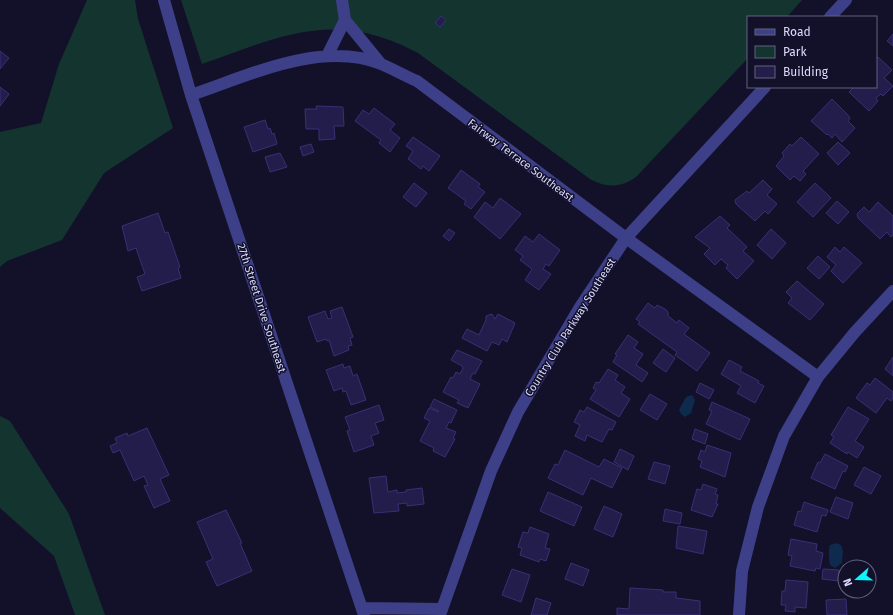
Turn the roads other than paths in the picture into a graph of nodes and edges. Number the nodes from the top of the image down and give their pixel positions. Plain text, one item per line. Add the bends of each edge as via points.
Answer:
1 (164, 0) edge
2 (342, 0) edge
3 (846, 0) edge
4 (831, 16) edge
5 (345, 20) junction
6 (327, 56) junction
7 (381, 64) junction
8 (764, 88) edge
9 (191, 95) junction
10 (626, 238) junction
11 (893, 291) edge
12 (818, 377) junction
13 (363, 612) edge
14 (441, 612) edge
15 (739, 615) edge

1 - 9 street, 27th Street Drive Southeast
2 - 5 street
3 - 4 street
5 - 6 street
5 - 7 street
6 - 7 street, Fairway Terrace Southeast via 356,58
6 - 9 street, Fairway Terrace Southeast via 282,65
7 - 10 street, Fairway Terrace Southeast via 417,81
8 - 10 street, Country Club Parkway Southeast
9 - 13 street, 27th Street Drive Southeast
10 - 12 street, Fairway Terrace Southeast
10 - 14 street, Country Club Parkway Southeast via 580,307 518,412 491,471
11 - 12 street
12 - 15 street via 784,436 758,507 742,572
13 - 14 street, Country Club Parkway Southeast

